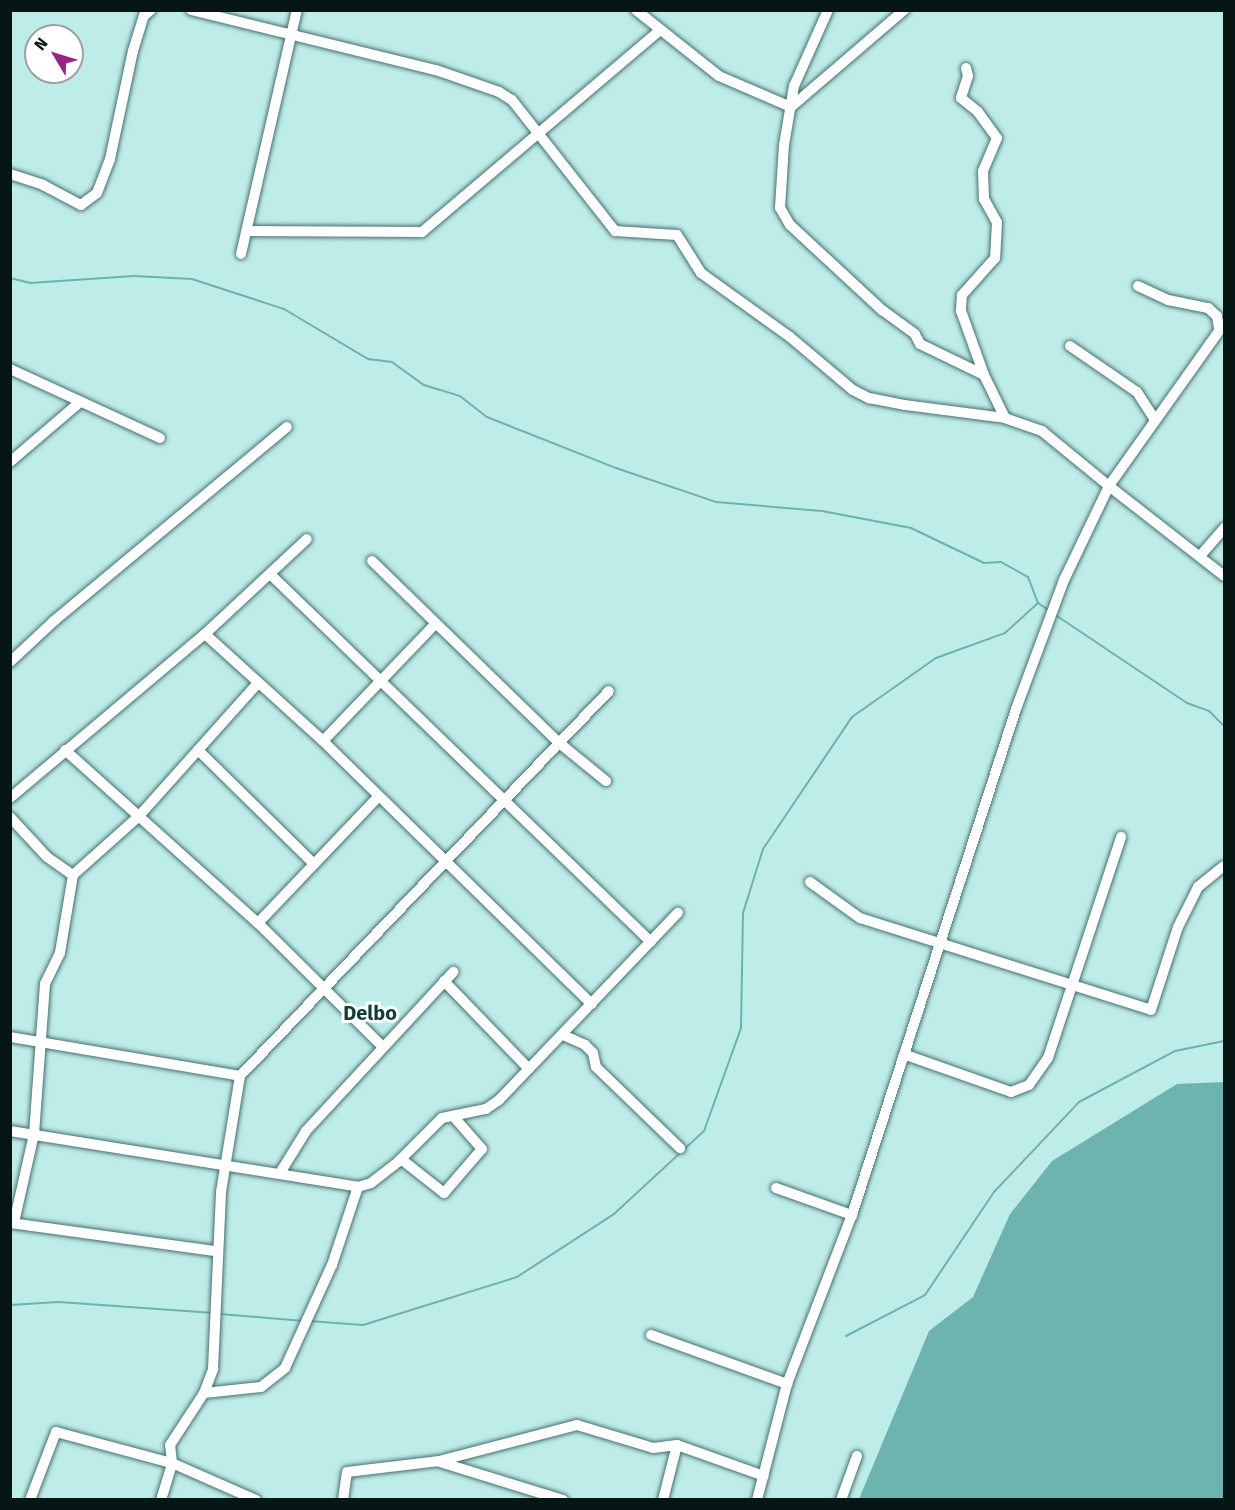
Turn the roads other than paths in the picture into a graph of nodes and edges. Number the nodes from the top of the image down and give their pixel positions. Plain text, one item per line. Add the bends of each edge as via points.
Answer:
1 (151, 10) edge
2 (191, 10) edge
3 (297, 10) edge
4 (636, 10) edge
5 (828, 10) edge
6 (904, 10) edge
7 (660, 30) junction
8 (292, 35) junction
9 (966, 68) dead end
10 (791, 107) junction
11 (539, 135) junction
12 (10, 174) edge
13 (246, 231) junction
14 (241, 254) dead end
15 (1138, 286) dead end
16 (1222, 326) edge
17 (1070, 346) dead end
18 (10, 369) edge
19 (984, 375) junction
20 (80, 402) junction
21 (1005, 418) junction
22 (1155, 420) junction
23 (287, 428) dead end
24 (160, 438) dead end
25 (10, 462) edge
26 (1109, 486) junction
27 (1224, 528) edge
28 (307, 539) dead end
29 (1200, 556) junction
30 (372, 561) dead end
31 (271, 575) junction
32 (1224, 576) edge
33 (436, 623) junction
34 (205, 634) junction
35 (10, 662) edge
36 (379, 682) junction
37 (257, 684) junction
38 (609, 691) dead end
39 (323, 741) junction
40 (558, 742) junction
41 (65, 750) junction
42 (198, 750) junction
43 (606, 781) dead end
44 (10, 798) edge
45 (377, 798) junction
46 (501, 801) junction
47 (139, 816) junction
48 (10, 817) edge
49 (1121, 837) dead end
50 (443, 861) junction
51 (314, 864) junction
52 (1224, 866) edge
53 (73, 875) junction
54 (810, 882) dead end
55 (678, 914) dead end
56 (258, 922) junction
57 (651, 942) junction
58 (943, 942) junction
59 (453, 972) dead end
60 (444, 981) junction
61 (323, 987) junction
62 (1071, 988) junction
63 (592, 1004) junction
64 (563, 1035) junction
65 (10, 1037) edge
66 (40, 1042) junction
67 (382, 1046) junction
68 (906, 1054) junction
69 (529, 1069) junction
70 (240, 1076) junction
71 (453, 1116) junction
72 (10, 1131) edge
73 (34, 1134) junction
74 (680, 1148) dead end
75 (401, 1159) junction
76 (226, 1166) junction
77 (280, 1173) junction
78 (358, 1187) junction
79 (776, 1188) dead end
80 (852, 1215) junction
81 (13, 1223) edge
82 (215, 1251) junction
83 (651, 1335) dead end
84 (787, 1384) junction
85 (204, 1393) junction
86 (677, 1445) junction
87 (857, 1456) dead end
88 (439, 1461) junction
89 (172, 1464) junction
90 (764, 1476) junction
91 (531, 1495) edge
92 (252, 1499) edge
93 (30, 1500) edge
94 (161, 1500) edge
95 (342, 1500) edge
96 (563, 1500) edge
97 (663, 1500) edge
98 (757, 1500) edge
99 (841, 1500) edge

1 - 12 street via 144,16 133,51 110,159 98,193 81,206 44,185
2 - 8 street
3 - 8 street
4 - 7 street
5 - 10 street via 795,86
6 - 10 street
7 - 10 street via 719,76
7 - 11 street
8 - 11 street via 436,70 499,92 512,99
8 - 13 street
9 - 19 street via 968,76 961,98 978,112 997,138 983,171 984,199 997,222 994,258 962,295 961,311
10 - 19 street via 780,208 790,225 883,311 915,334 920,344
11 - 13 street via 422,232
11 - 21 street via 615,231 677,235 701,273 790,337 853,390 869,398 905,405
13 - 14 street
15 - 16 street via 1168,300 1208,308
16 - 22 street
17 - 22 street via 1137,392
18 - 20 street
19 - 21 street
20 - 24 street
20 - 25 street
21 - 26 street via 1042,431
22 - 26 street
23 - 35 street
26 - 29 street
26 - 58 street via 1064,580 1016,709
27 - 29 street
28 - 31 street
29 - 32 street
30 - 33 street
31 - 34 street
31 - 36 street
33 - 36 street
33 - 40 street
34 - 37 street
34 - 41 street
36 - 39 street
36 - 46 street
37 - 39 street
37 - 42 street
38 - 40 street
39 - 45 street
40 - 43 street
40 - 46 street
41 - 44 street
41 - 47 street
42 - 47 street
42 - 51 street
45 - 50 street
45 - 51 street
46 - 50 street
46 - 57 street
47 - 53 street
47 - 56 street
48 - 53 street via 47,857
49 - 62 street
50 - 61 street
50 - 63 street
51 - 56 street
52 - 62 street via 1198,887 1178,927 1150,1010
53 - 66 street via 60,952 45,984 46,1009
54 - 58 street via 860,918
55 - 57 street
56 - 61 street
57 - 63 street
58 - 62 street
58 - 68 street
59 - 60 street
60 - 67 street
60 - 69 street
61 - 67 street
61 - 70 street
62 - 68 street via 1048,1058 1029,1085 1011,1092
63 - 64 street
64 - 69 street
64 - 74 street via 585,1045 596,1067
65 - 66 street
66 - 70 street
66 - 73 street
67 - 77 street via 300,1138
68 - 80 street
69 - 71 street via 486,1108
70 - 76 street
71 - 75 street via 430,1126
71 - 75 street via 482,1149 444,1193
72 - 73 street
73 - 76 street
73 - 81 street
75 - 78 street via 379,1178
76 - 77 street
76 - 82 street
77 - 78 street
78 - 85 street via 328,1275 285,1368 261,1387
79 - 80 street
80 - 84 street
81 - 82 street
82 - 85 street via 213,1369
83 - 84 street
84 - 90 street
85 - 89 street via 170,1445
86 - 88 street via 653,1448 577,1425
86 - 90 street
86 - 97 street
87 - 99 street
88 - 91 street
88 - 95 street via 347,1472
89 - 92 street
89 - 93 street via 56,1432
89 - 94 street
90 - 98 street
91 - 96 street

